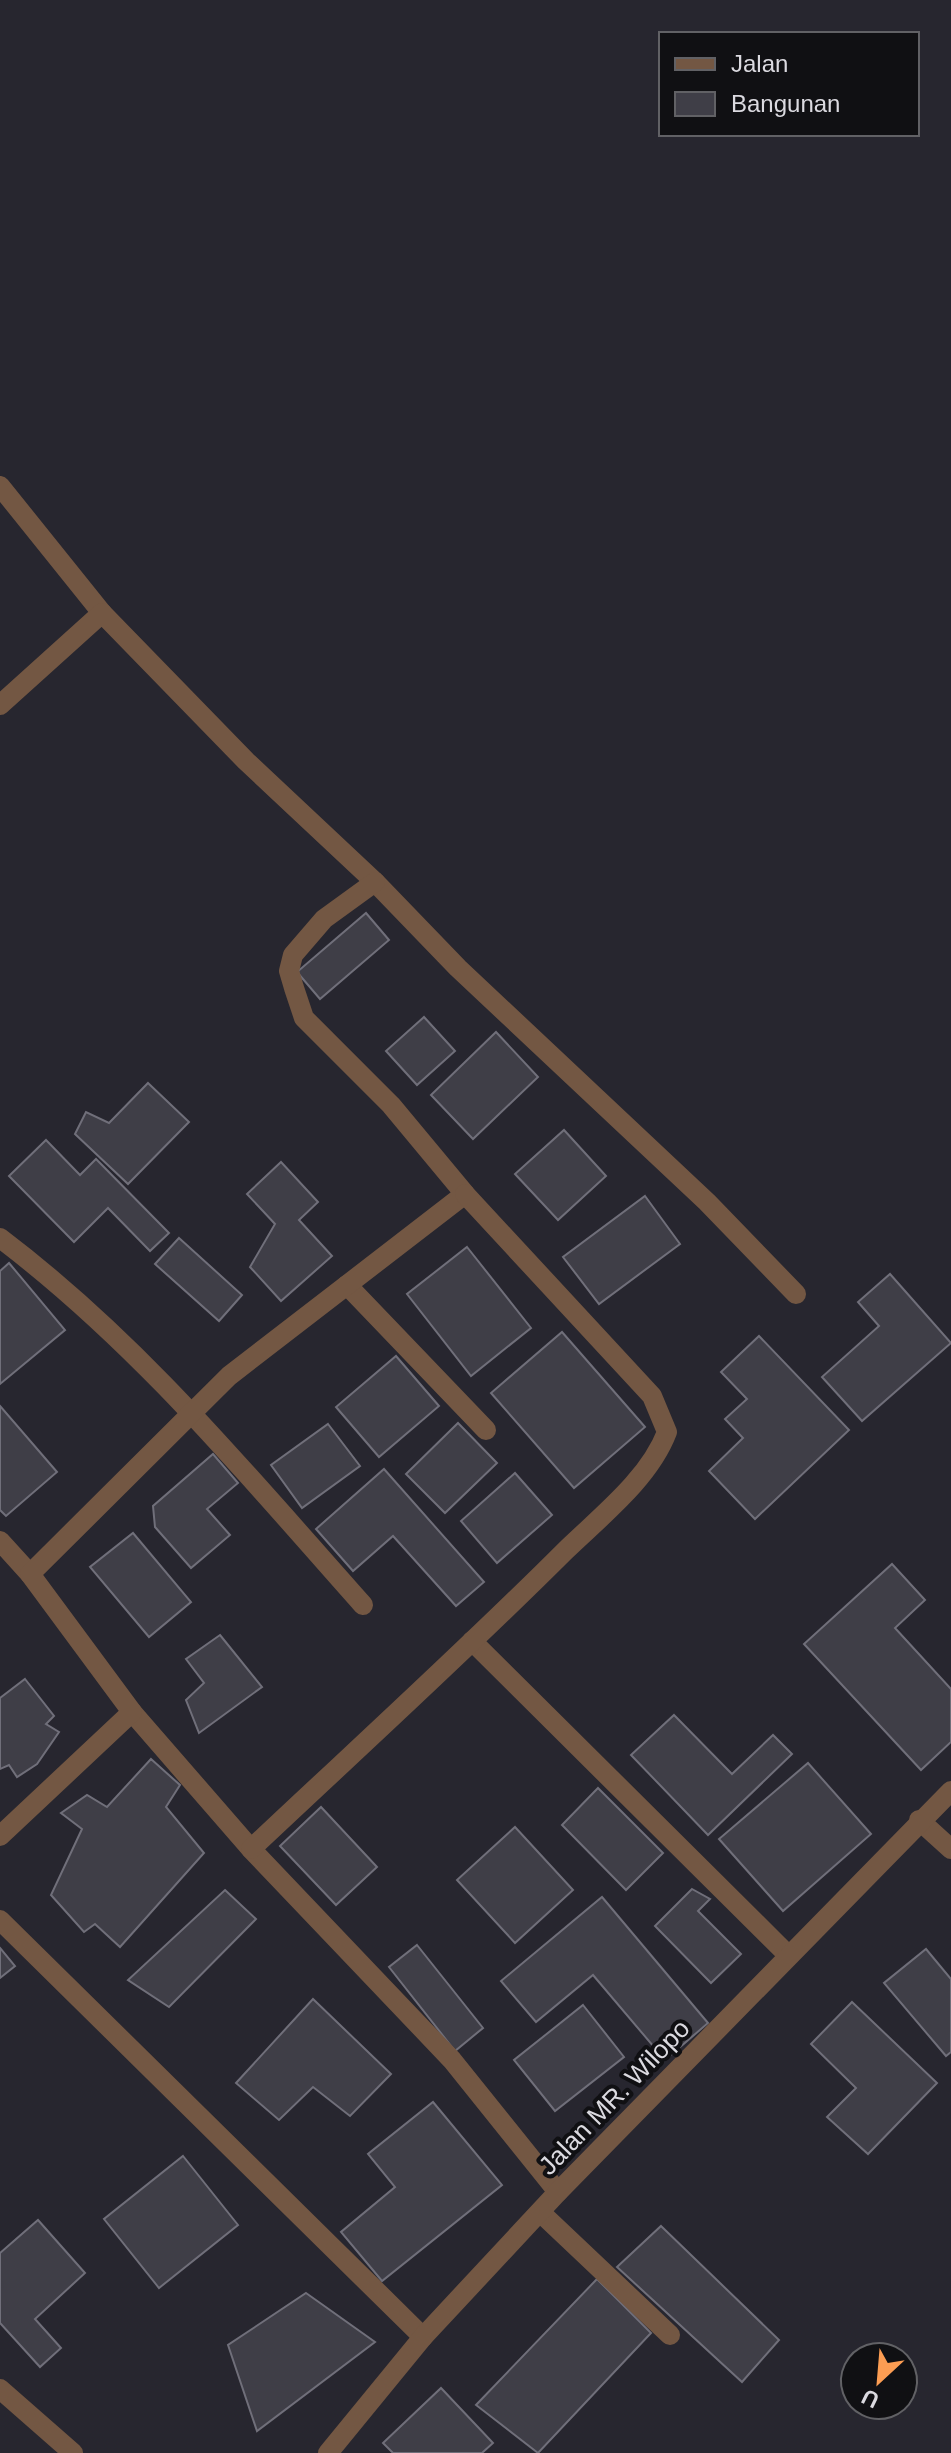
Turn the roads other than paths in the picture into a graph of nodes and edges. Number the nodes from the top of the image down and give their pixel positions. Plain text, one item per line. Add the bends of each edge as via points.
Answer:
1 (0, 486) edge
2 (102, 613) junction
3 (0, 705) edge
4 (375, 882) junction
5 (465, 1194) junction
6 (0, 1238) edge
7 (347, 1285) junction
8 (796, 1294) dead end
9 (192, 1413) junction
10 (486, 1430) dead end
11 (0, 1541) edge
12 (30, 1574) junction
13 (363, 1605) dead end
14 (472, 1641) junction
15 (132, 1712) junction
16 (951, 1791) edge
17 (919, 1820) junction
18 (0, 1836) edge
19 (251, 1849) junction
20 (951, 1849) edge
21 (0, 1920) edge
22 (788, 1955) junction
23 (558, 2192) junction
24 (540, 2212) junction
25 (670, 2335) dead end
26 (423, 2337) junction
27 (0, 2389) edge
28 (73, 2453) edge
29 (328, 2453) edge

1 - 2 street
2 - 3 street
2 - 4 street via 246,761
4 - 5 street via 324,919 293,955 289,971 304,1018 391,1105
4 - 8 street
5 - 7 street
5 - 14 street via 652,1396 667,1432 652,1463
6 - 9 street via 78,1300
7 - 9 street via 229,1376
7 - 10 street
9 - 12 street
9 - 13 street
11 - 12 street
12 - 15 street
14 - 19 street
14 - 22 street
15 - 18 street
15 - 19 street
16 - 17 street, Jalan MR. Wilopo
17 - 20 street
17 - 22 street, Jalan MR. Wilopo
19 - 23 street via 452,2060
21 - 26 street
22 - 23 street, Jalan MR. Wilopo
23 - 24 street, Jalan MR. Wilopo
24 - 25 street
24 - 26 street, Jalan MR. Wilopo
26 - 29 street, Jalan MR. Wilopo
27 - 28 street

